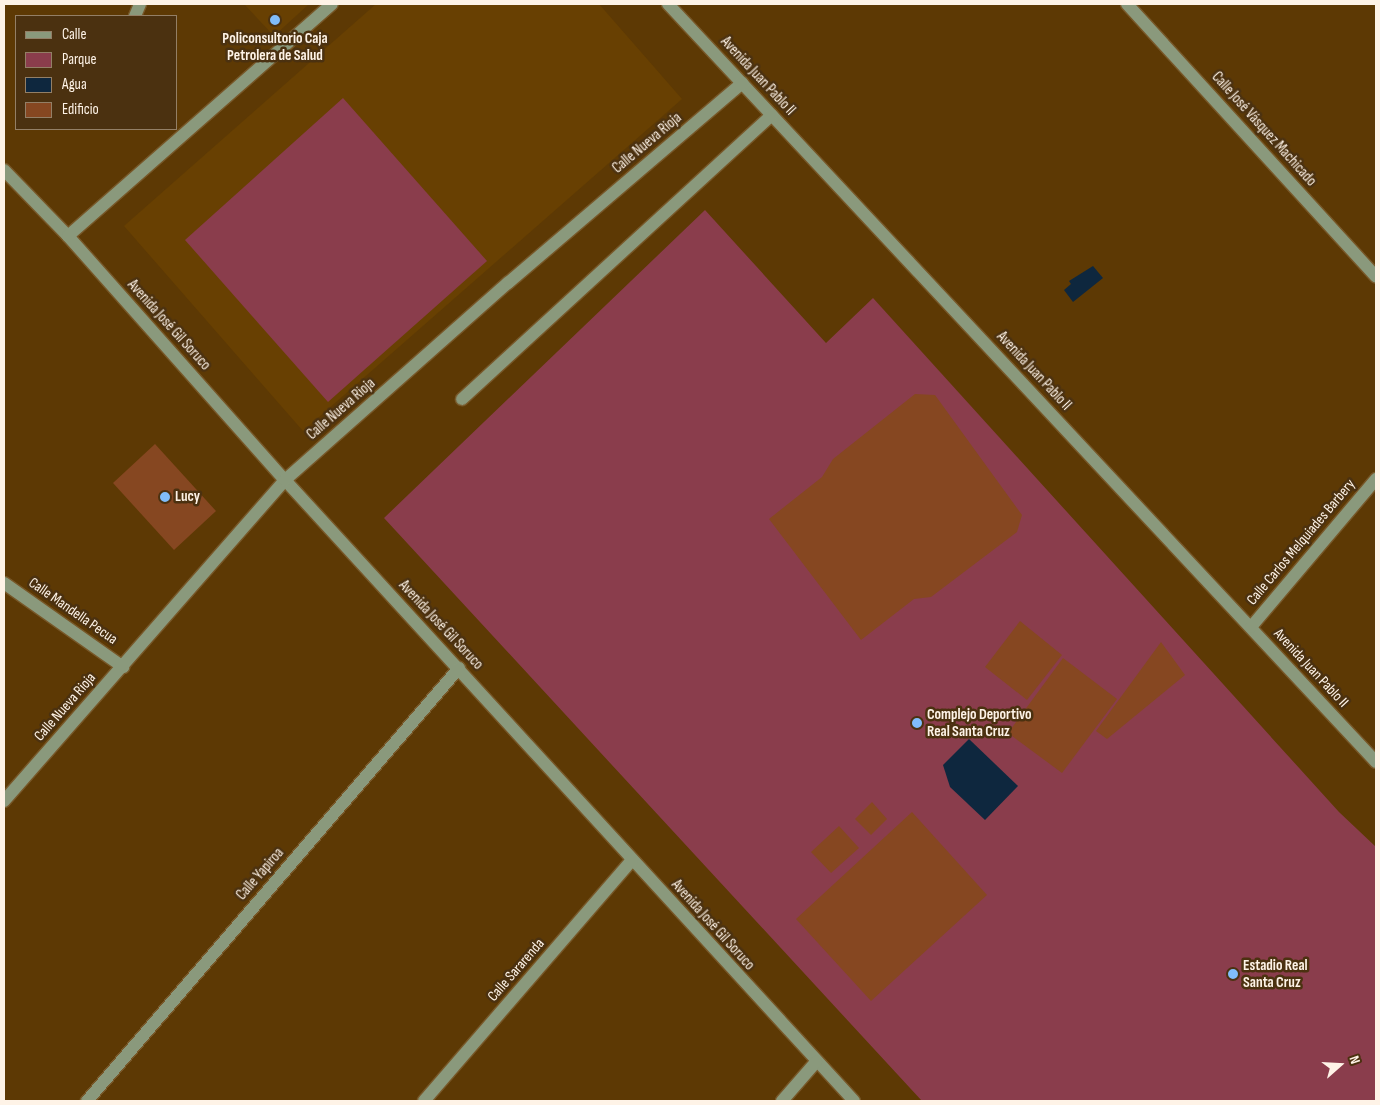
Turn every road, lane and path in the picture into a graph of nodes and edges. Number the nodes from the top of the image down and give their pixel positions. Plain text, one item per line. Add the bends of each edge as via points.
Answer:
1 (332, 4) edge
2 (668, 4) edge
3 (1127, 4) edge
4 (742, 84) junction
5 (772, 115) junction
6 (4, 170) edge
7 (68, 236) junction
8 (1376, 277) edge
9 (462, 399) dead end
10 (1376, 479) edge
11 (285, 480) junction
12 (4, 582) edge
13 (1251, 626) junction
14 (122, 667) junction
15 (459, 668) junction
16 (1376, 762) edge
17 (4, 801) edge
18 (632, 860) junction
19 (816, 1062) junction
20 (86, 1101) edge
21 (424, 1101) edge
22 (782, 1101) edge
23 (854, 1101) edge

1 - 7 street
2 - 4 street, Avenida Juan Pablo II
3 - 8 street, Calle José Vásquez Machicado
4 - 5 street, Avenida Juan Pablo II
4 - 11 street, Calle Nueva Rioja via 508,283
5 - 9 street
5 - 13 street, Avenida Juan Pablo II
6 - 7 street, Avenida José Gil Soruco
7 - 11 street, Avenida José Gil Soruco
10 - 13 street, Calle Carlos Melquiades Barbery
11 - 14 street, Calle Nueva Rioja
11 - 15 street, Avenida José Gil Soruco
12 - 14 street, Calle Mandella Pecua
13 - 16 street, Avenida Juan Pablo II
14 - 17 street, Calle Nueva Rioja
15 - 18 street, Avenida José Gil Soruco
15 - 20 street, Calle Yapiroa
18 - 19 street, Avenida José Gil Soruco
18 - 21 street, Calle Sararenda
19 - 22 street
19 - 23 street, Avenida José Gil Soruco

